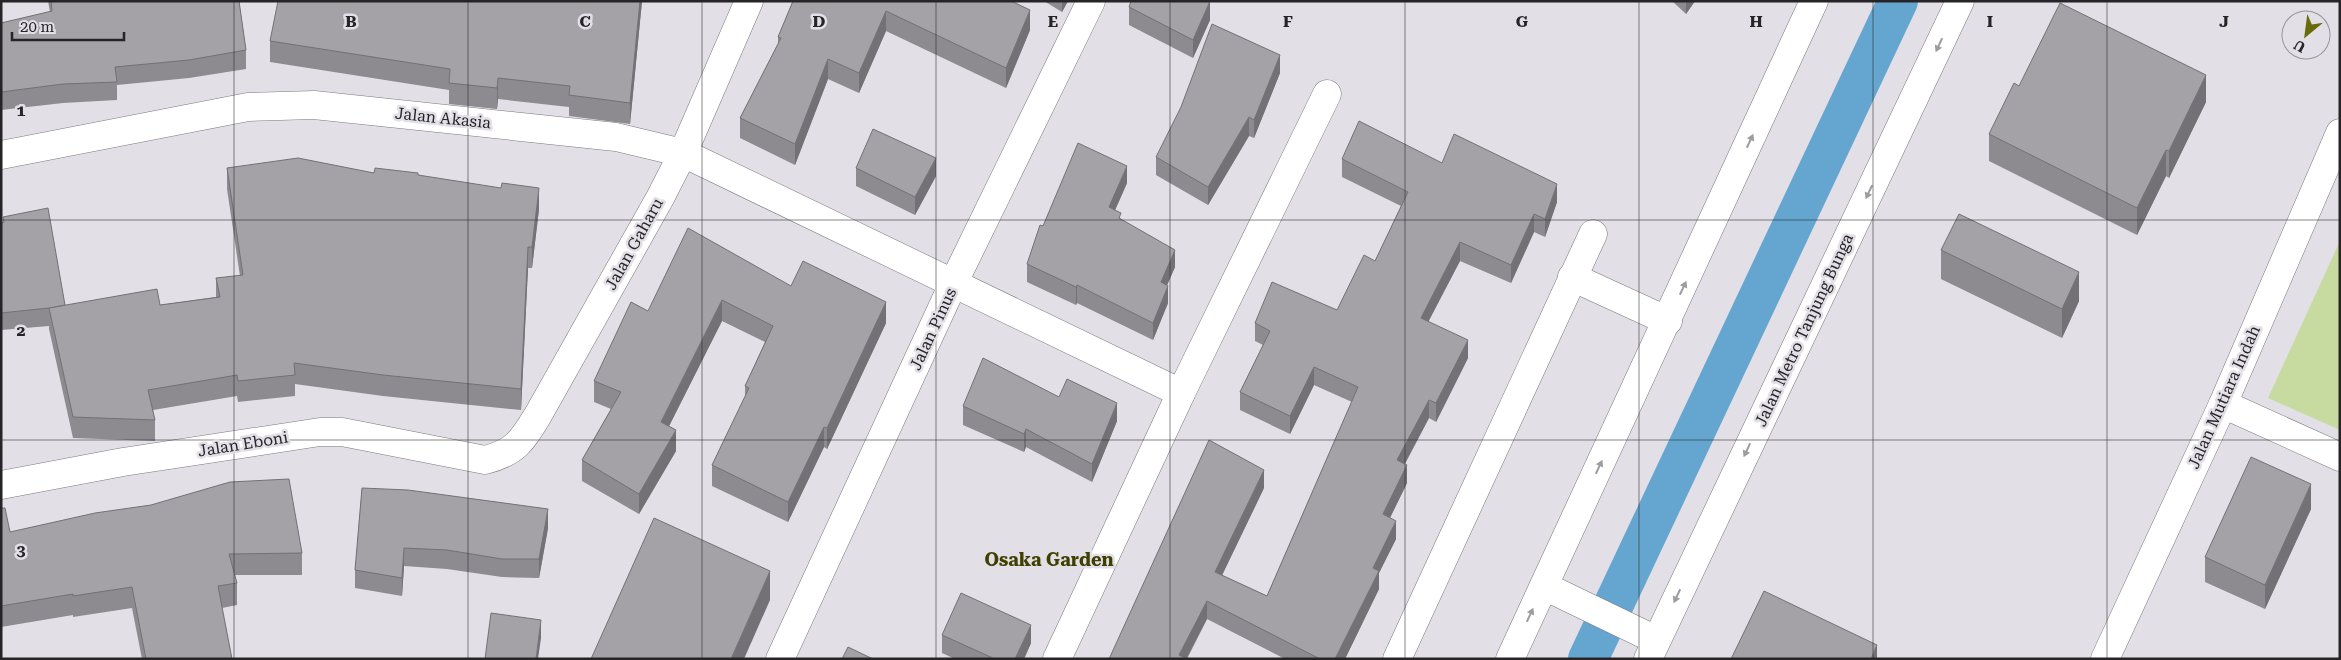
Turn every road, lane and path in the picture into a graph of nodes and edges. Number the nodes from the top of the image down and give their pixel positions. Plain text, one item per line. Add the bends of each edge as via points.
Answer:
1 (749, 1) edge
2 (1092, 1) edge
3 (1814, 1) edge
4 (1960, 1) edge
5 (1327, 94) dead end
6 (2340, 133) edge
7 (683, 153) junction
8 (1, 155) edge
9 (1593, 234) dead end
10 (1572, 277) junction
11 (954, 282) junction
12 (1668, 321) junction
13 (1181, 393) junction
14 (2223, 404) junction
15 (2340, 457) edge
16 (485, 460) joint
17 (1, 485) edge
18 (1555, 591) junction
19 (1652, 650) edge
20 (780, 659) edge
21 (1057, 659) edge
22 (1397, 659) edge
23 (1510, 659) edge
24 (2105, 659) edge

1 - 7 street, Jalan Gaharu
2 - 11 street, Jalan Pinus
12 -> 3 street
4 -> 19 street, Jalan Metro Tanjung Bunga
5 - 13 street
6 - 14 street, Jalan Mutiara Indah
7 - 8 street, Jalan Akasia via 616,137 314,105 248,107
7 - 11 street, Jalan Akasia
7 - 16 street, Jalan Gaharu via 526,435 515,448
9 - 10 street
10 - 12 street
10 - 22 street
11 - 13 street, Jalan Akasia
11 - 20 street, Jalan Pinus
18 -> 12 street
13 - 21 street
14 - 15 street
14 - 24 street, Jalan Mutiara Indah
16 - 17 street, Jalan Eboni via 328,431
18 - 19 street via 1630,628
23 -> 18 street

